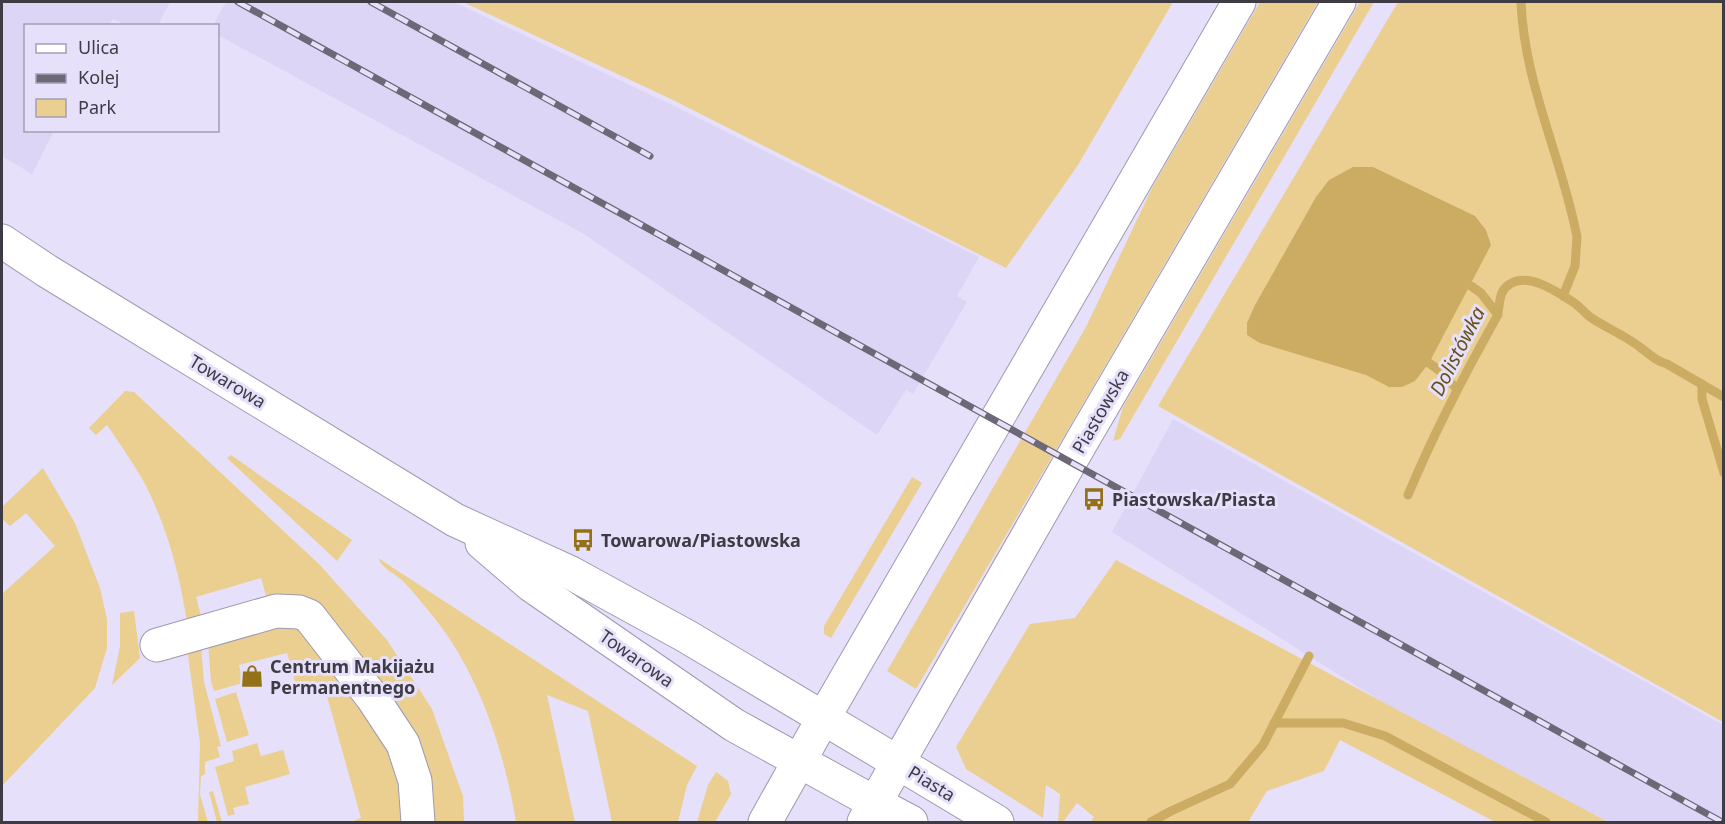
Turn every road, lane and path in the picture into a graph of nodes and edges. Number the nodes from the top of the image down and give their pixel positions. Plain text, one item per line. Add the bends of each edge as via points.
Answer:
1 (1239, 2) edge
2 (1339, 2) edge
3 (2, 241) edge
4 (455, 520) junction
5 (686, 636) junction
6 (157, 645) dead end
7 (660, 674) junction
8 (824, 717) junction
9 (799, 762) junction
10 (897, 762) junction
11 (869, 813) edge
12 (418, 822) edge
13 (765, 822) edge
14 (911, 822) edge
15 (997, 822) edge

1 - 8 main road
2 - 10 main road, Piastowska
3 - 4 main road, Towarowa
4 - 5 main road, Towarowa via 571,573
4 - 7 main road, Towarowa via 531,585
5 - 7 main road via 687,661
5 - 8 main road, Towarowa
6 - 12 main road via 276,611 309,616 403,744 415,780
7 - 9 main road, Towarowa via 734,725
8 - 9 main road
8 - 10 main road, Piasta
9 - 11 main road, Towarowa
9 - 13 main road
10 - 11 main road, Piastowska
10 - 15 main road, Piasta
11 - 14 main road

